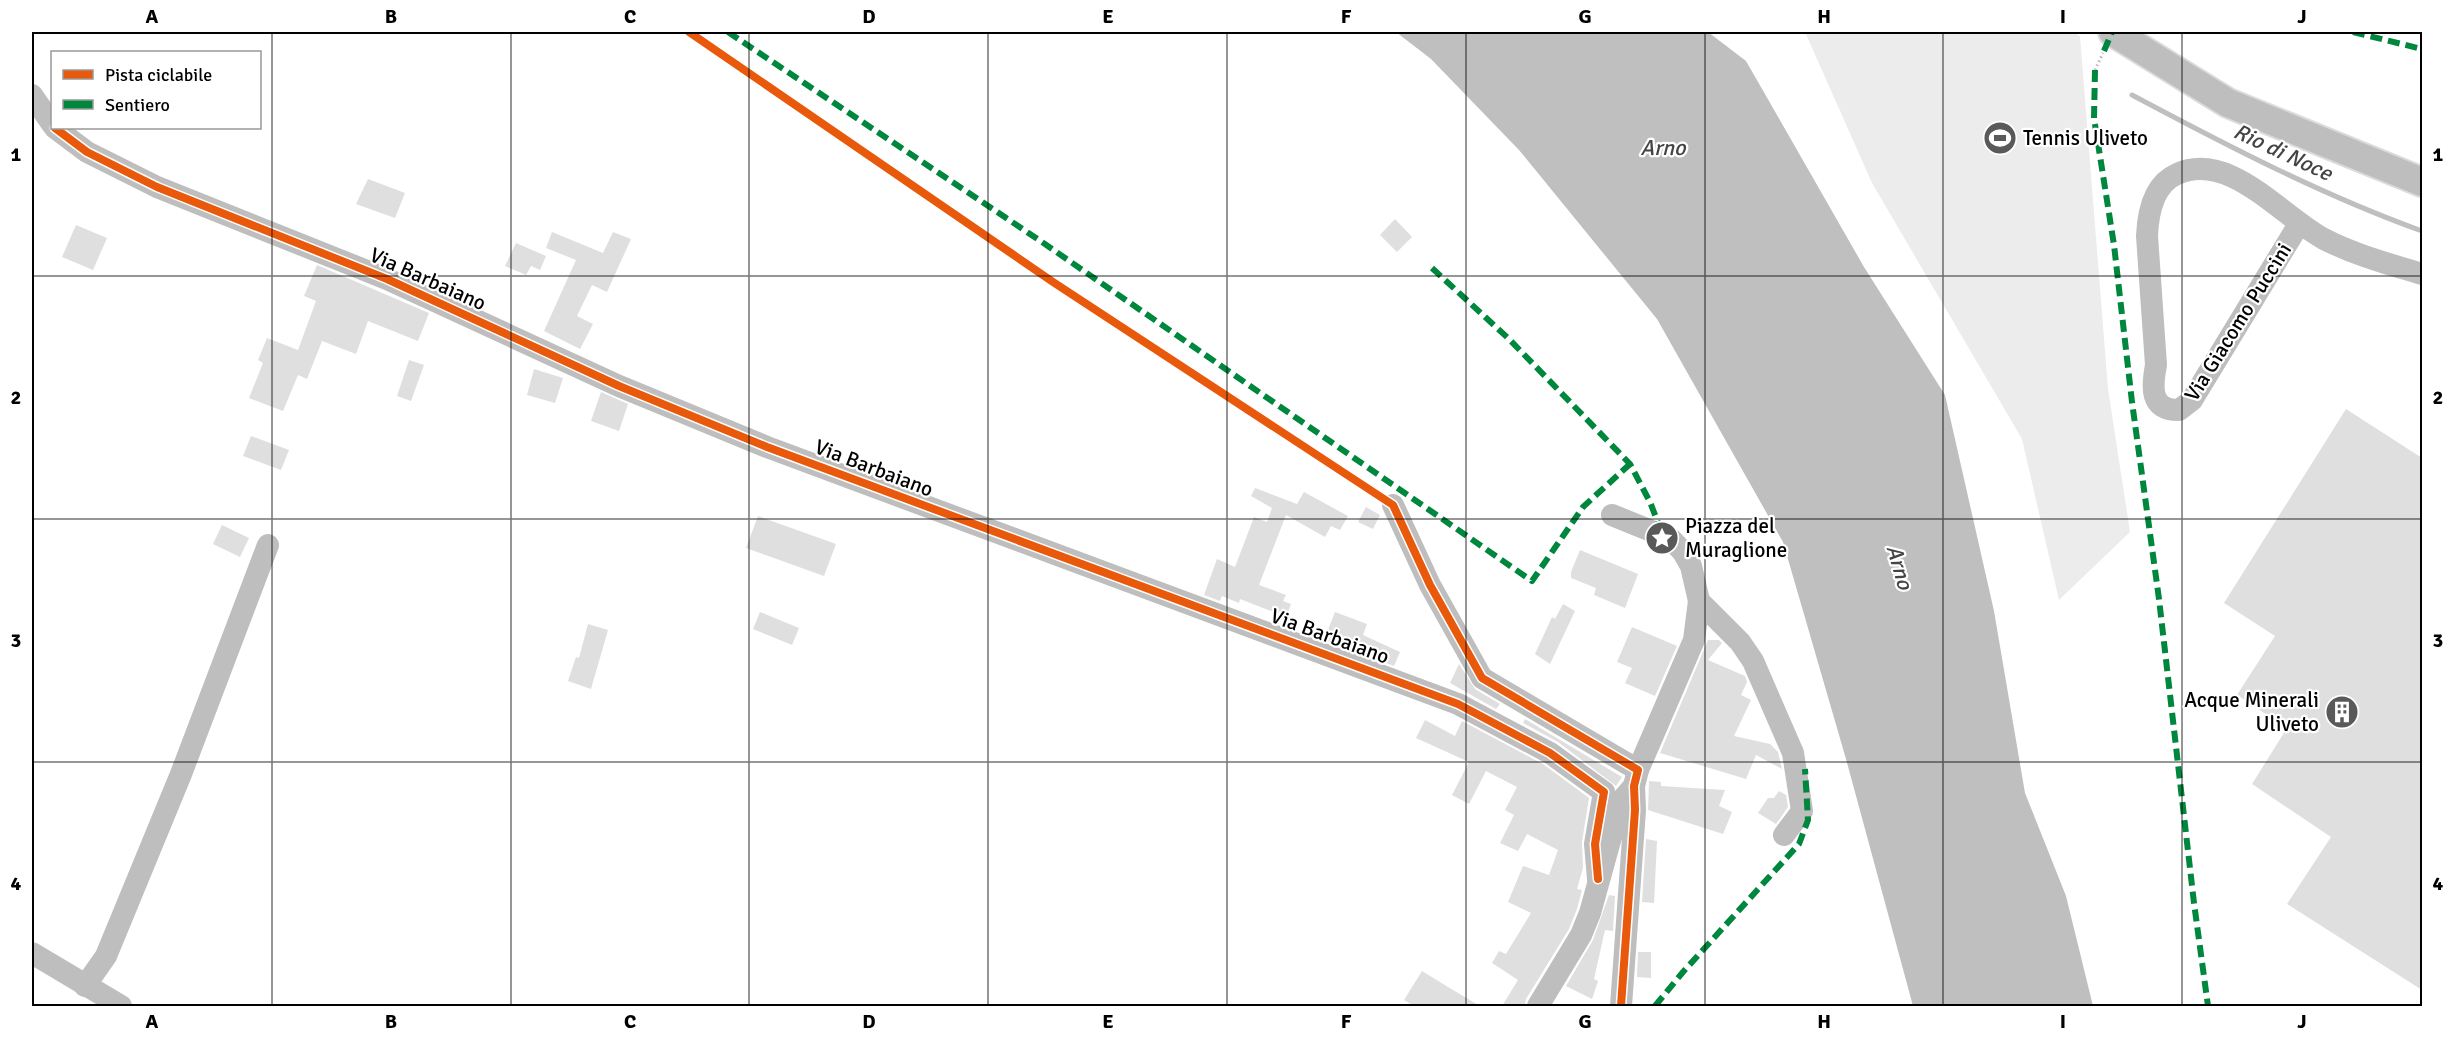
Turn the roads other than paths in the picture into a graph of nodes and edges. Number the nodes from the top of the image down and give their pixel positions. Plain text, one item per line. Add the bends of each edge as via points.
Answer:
1 (2108, 41) edge
2 (32, 94) edge
3 (51, 122) edge
4 (58, 129) edge
5 (2422, 182) edge
6 (2299, 224) junction
7 (2422, 274) edge
8 (1393, 505) dead end
9 (1612, 515) dead end
10 (268, 545) dead end
11 (1699, 601) junction
12 (1636, 778) junction
13 (1784, 835) dead end
14 (1598, 879) junction
15 (32, 952) edge
16 (85, 986) junction
17 (121, 1006) edge
18 (1538, 1006) edge
19 (1621, 1006) edge

1 - 5 main road via 2228,103
2 - 3 street, Via Barbaiano
4 - 14 street, Via Barbaiano via 87,152 157,187 387,279 630,391 767,447 1458,704 1550,753 1604,792 1595,844
6 - 6 street, Via Giacomo Puccini via 2247,185 2204,167 2171,176 2157,192 2148,220 2147,254 2156,365 2152,385 2156,399 2164,407 2179,410 2193,400
6 - 7 street, Via Giacomo Puccini via 2355,253
8 - 12 street via 1430,585 1482,678
9 - 11 street via 1671,539 1691,566
10 - 16 street via 181,774 106,956
11 - 12 street via 1694,640
11 - 13 street via 1748,652 1793,753 1802,811
12 - 14 street via 1621,801
12 - 19 street
14 - 18 street via 1581,935
15 - 16 street
16 - 17 street

